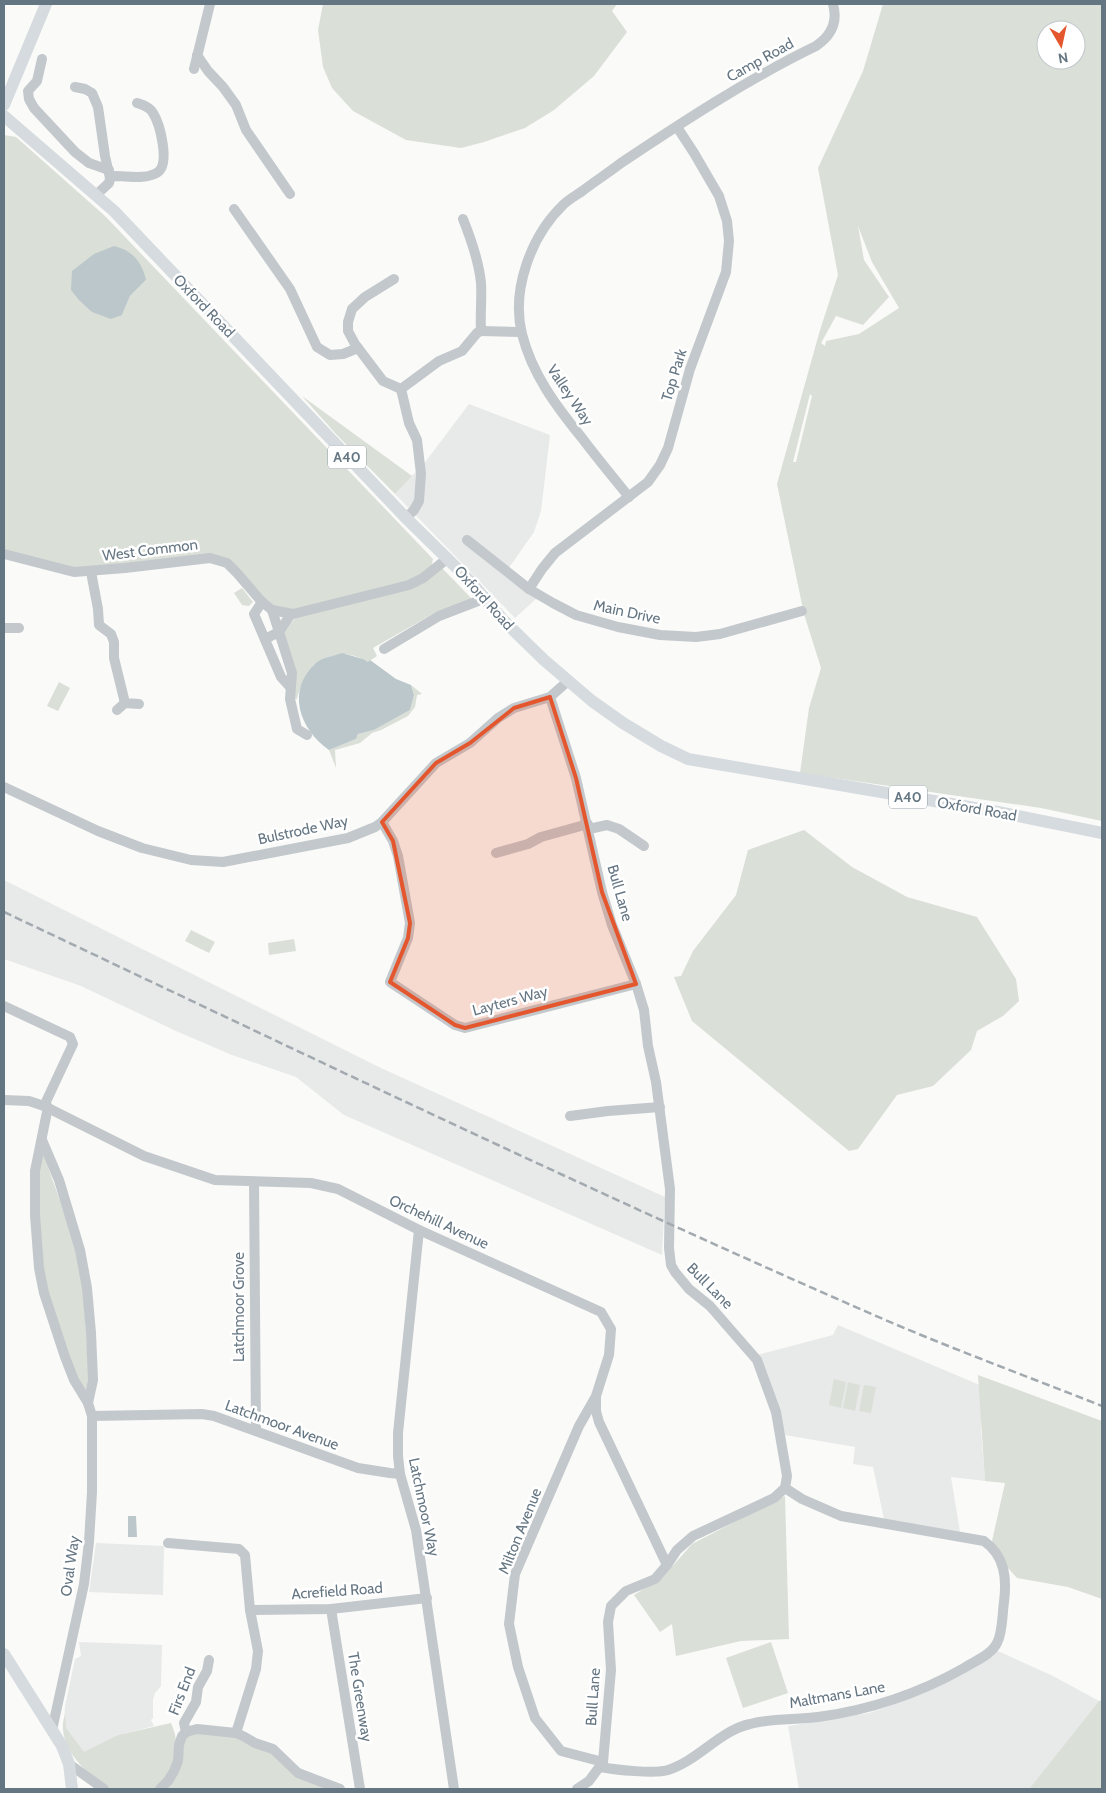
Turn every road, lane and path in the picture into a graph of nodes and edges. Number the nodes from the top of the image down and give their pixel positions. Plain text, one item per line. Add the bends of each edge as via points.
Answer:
1 (46, 4) edge
2 (210, 4) edge
3 (833, 4) edge
4 (197, 55) junction
5 (42, 58) dead end
6 (194, 69) dead end
7 (75, 87) dead end
8 (137, 103) dead end
9 (4, 105) edge
10 (4, 116) edge
11 (677, 127) junction
12 (110, 174) junction
13 (290, 194) dead end
14 (96, 195) junction
15 (234, 209) dead end
16 (463, 219) dead end
17 (394, 280) dead end
18 (481, 331) junction
19 (521, 332) junction
20 (358, 348) junction
21 (401, 389) junction
22 (629, 497) junction
23 (406, 518) junction
24 (467, 540) dead end
25 (4, 554) edge
26 (448, 558) junction
27 (91, 572) junction
28 (529, 589) junction
29 (484, 596) junction
30 (262, 602) junction
31 (272, 610) junction
32 (802, 612) dead end
33 (291, 614) junction
34 (4, 628) edge
35 (19, 628) dead end
36 (279, 632) junction
37 (265, 639) junction
38 (384, 649) dead end
39 (285, 652) junction
40 (273, 657) junction
41 (568, 681) junction
42 (290, 687) junction
43 (550, 697) junction
44 (139, 704) dead end
45 (307, 735) dead end
46 (4, 787) edge
47 (382, 822) junction
48 (588, 826) junction
49 (1102, 833) edge
50 (644, 846) dead end
51 (496, 853) dead end
52 (636, 984) junction
53 (4, 1006) edge
54 (4, 1100) edge
55 (46, 1107) junction
56 (660, 1107) junction
57 (570, 1116) dead end
58 (42, 1140) junction
59 (254, 1182) junction
60 (419, 1230) junction
61 (596, 1396) junction
62 (88, 1403) junction
63 (92, 1416) junction
64 (599, 1422) junction
65 (580, 1426) junction
66 (256, 1431) junction
67 (400, 1474) junction
68 (785, 1488) junction
69 (168, 1542) dead end
70 (667, 1565) junction
71 (427, 1598) junction
72 (331, 1608) junction
73 (250, 1610) junction
74 (4, 1654) edge
75 (209, 1660) dead end
76 (52, 1730) junction
77 (186, 1732) junction
78 (236, 1733) junction
79 (69, 1764) junction
80 (602, 1764) junction
81 (72, 1789) edge
82 (104, 1789) edge
83 (160, 1789) edge
84 (340, 1789) edge
85 (360, 1789) edge
86 (454, 1789) edge
87 (577, 1789) edge

1 - 9 main road
2 - 4 street
3 - 11 street, Camp Road via 832,31 824,41 762,73
4 - 6 street
4 - 13 street via 236,105 246,130
5 - 12 street via 37,81 28,91 34,108 75,152
7 - 12 street via 92,93 95,99
8 - 12 street via 150,109 158,123 163,148 162,167 150,176
10 - 14 main road, Oxford Road / A40
11 - 19 street, Valley Way via 563,204 544,228 524,272 520,293
11 - 22 street, Top Park via 719,196 729,240 726,272 690,369 668,448 648,482
12 - 14 street via 108,183
14 - 23 main road, Oxford Road / A40
15 - 20 street via 290,288 317,347 330,355
16 - 18 street via 481,281
17 - 20 street via 352,309 348,331
18 - 19 street
18 - 21 street via 462,351 439,361
19 - 22 street, Valley Way via 549,395
20 - 21 street via 383,381
21 - 23 street via 409,424 417,440 422,474 419,501
22 - 28 street, Top Park via 555,553
23 - 26 main road, Oxford Road / A40
24 - 28 street, Main Drive
25 - 27 street, West Common via 74,572
26 - 29 main road, Oxford Road / A40
26 - 33 street, West Common via 409,585
27 - 30 street, West Common via 210,558 226,564 237,573
27 - 44 street via 99,625 111,634 114,642 121,706
28 - 32 street, Main Drive via 576,616 660,635 696,637 720,634
29 - 38 street via 439,616
29 - 41 main road, Oxford Road / A40 via 521,639
30 - 31 street, West Common
30 - 37 street via 254,614
31 - 33 street, West Common
31 - 36 street
33 - 36 street
34 - 35 street
36 - 37 street
36 - 39 street
37 - 40 street
39 - 40 street
39 - 42 street via 292,673
40 - 42 street via 281,677
41 - 43 street, Bulstrode Way
41 - 49 main road, Oxford Road / A40 via 645,737 688,759
42 - 45 street via 297,729
43 - 47 street, Bulstrode Way via 514,708 470,743 436,763
43 - 48 street, Bull Lane
46 - 47 street, Bulstrode Way via 98,831 142,848 191,860 223,862 348,838
47 - 52 street, Layters Way via 398,856 410,923 408,938 390,982 455,1025 465,1028
48 - 50 street via 607,825 619,829
48 - 51 street via 541,837
48 - 52 street, Bull Lane via 612,925
52 - 56 street, Bull Lane via 644,1010
53 - 55 street, Oval Way via 70,1037 72,1041
54 - 55 street, Orchehill Avenue via 29,1101
55 - 58 street, Oval Way
55 - 59 street, Orchehill Avenue via 144,1156 215,1180
56 - 57 street
56 - 68 street, Bull Lane via 671,1202 669,1258 675,1272 689,1289 710,1306 757,1360 776,1412 787,1476
58 - 62 street, Oval Way via 59,1180 80,1250 87,1288 93,1380
58 - 62 street, Oval Way via 35,1171 39,1268 65,1358
59 - 60 street, Orchehill Avenue via 311,1183 338,1189
59 - 66 street, Latchmoor Grove
60 - 61 street, Orchehill Avenue via 601,1312 611,1329 609,1355
60 - 67 street, Latchmoor Way via 398,1433
61 - 64 street, Orchehill Avenue
61 - 65 street, Milton Avenue
62 - 63 street, Oval Way
63 - 66 street, Latchmoor Avenue via 202,1414
63 - 76 street, Oval Way via 92,1492 84,1584
64 - 65 street
64 - 70 street, Orchehill Avenue
65 - 80 street, Milton Avenue via 516,1574 509,1624 518,1667 535,1718 561,1751
66 - 67 street, Latchmoor Avenue via 358,1468
67 - 71 street, Latchmoor Way via 416,1530
68 - 70 street, Bull Lane via 774,1498 694,1536 676,1550
68 - 80 street, Maltmans Lane via 802,1500 841,1516 984,1541 991,1546 1006,1578 1000,1633 995,1646 944,1680 905,1697 818,1717 749,1724 726,1733 667,1771 638,1771
69 - 73 street via 243,1551 246,1555
70 - 80 street, Bull Lane via 655,1579 626,1592 611,1606 608,1622 611,1670
71 - 72 street, Acrefield Road
71 - 86 street, Latchmoor Way
72 - 73 street, Acrefield Road
72 - 85 street, The Greenway
73 - 78 street via 258,1651 256,1669
74 - 76 main road
75 - 77 street, Firs End via 196,1702 184,1723
76 - 79 main road
77 - 78 street via 197,1729
77 - 83 street, Firs End via 180,1740 174,1771
78 - 84 street via 273,1749 298,1773
79 - 81 main road
79 - 82 street
80 - 87 street via 589,1781

